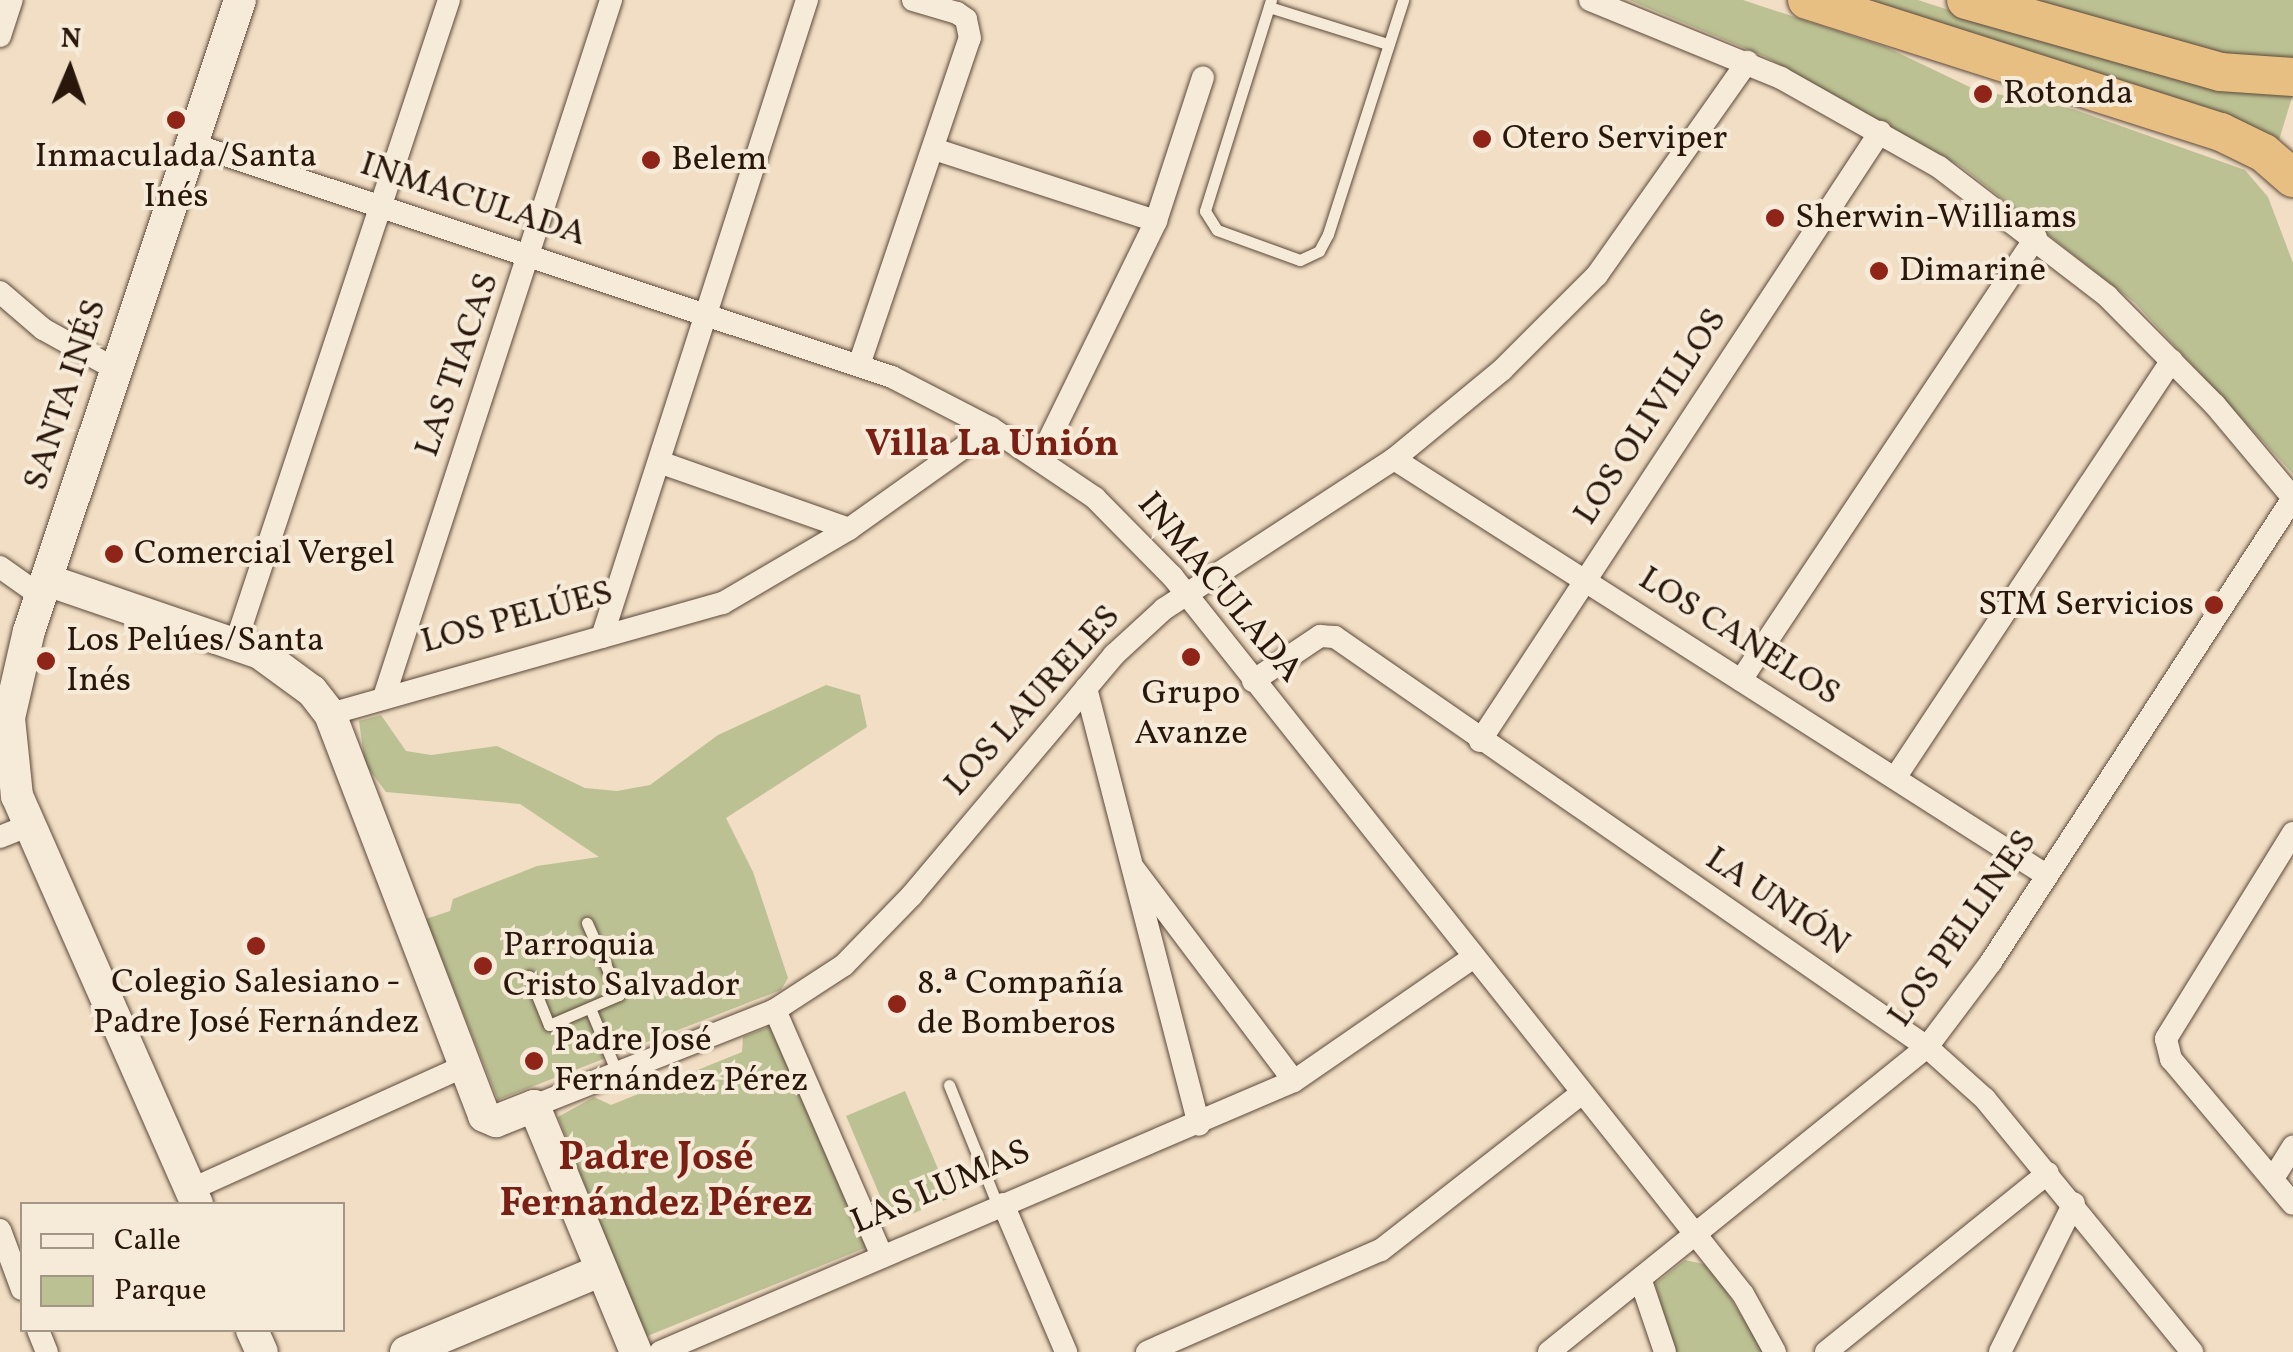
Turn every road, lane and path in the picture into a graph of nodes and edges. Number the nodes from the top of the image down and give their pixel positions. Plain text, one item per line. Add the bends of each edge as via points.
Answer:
1 (12, 0) edge
2 (240, 0) edge
3 (449, 0) edge
4 (612, 0) edge
5 (807, 0) edge
6 (913, 0) edge
7 (1402, 0) edge
8 (1590, 0) edge
9 (1807, 0) edge
10 (1966, 0) edge
11 (1270, 3) edge
12 (0, 36) edge
13 (1388, 44) junction
14 (1747, 62) junction
15 (1203, 77) dead end
16 (2293, 77) edge
17 (1880, 132) junction
18 (192, 144) junction
19 (934, 149) junction
20 (2293, 178) edge
21 (382, 207) junction
22 (1156, 220) junction
23 (2036, 237) junction
24 (532, 256) junction
25 (0, 292) edge
26 (710, 315) junction
27 (2172, 360) junction
28 (859, 364) junction
29 (117, 370) junction
30 (991, 428) junction
31 (1040, 458) junction
32 (1394, 459) junction
33 (662, 463) junction
34 (2293, 498) edge
35 (849, 529) junction
36 (0, 566) edge
37 (1585, 581) junction
38 (44, 588) junction
39 (1185, 595) junction
40 (602, 638) junction
41 (236, 642) junction
42 (1741, 680) junction
43 (1253, 682) junction
44 (1086, 688) junction
45 (385, 694) junction
46 (5, 707) edge
47 (330, 714) junction
48 (1480, 742) junction
49 (1895, 778) junction
50 (14, 831) edge
51 (2293, 833) edge
52 (1130, 864) junction
53 (2046, 874) junction
54 (588, 923) dead end
55 (1472, 958) junction
56 (528, 976) dead end
57 (590, 1008) junction
58 (775, 1010) junction
59 (1927, 1047) junction
60 (464, 1066) junction
61 (617, 1073) junction
62 (1294, 1081) junction
63 (949, 1086) dead end
64 (1582, 1092) junction
65 (534, 1106) junction
66 (1199, 1125) junction
67 (2293, 1147) edge
68 (2048, 1173) junction
69 (2274, 1177) junction
70 (193, 1197) edge
71 (2074, 1203) junction
72 (2293, 1204) edge
73 (1001, 1205) junction
74 (0, 1230) edge
75 (1694, 1234) junction
76 (882, 1256) junction
77 (602, 1270) junction
78 (1641, 1281) junction
79 (20, 1284) edge
80 (406, 1352) edge
81 (636, 1352) edge
82 (660, 1352) edge
83 (1066, 1352) edge
84 (1147, 1352) edge
85 (1550, 1352) edge
86 (1665, 1352) edge
87 (1776, 1352) edge
88 (1826, 1352) edge
89 (2000, 1352) edge
90 (2192, 1352) edge

1 - 12 street
2 - 18 main road, SANTA INÉS
3 - 21 street
4 - 24 street, LAS TIACAS
5 - 26 street
6 - 19 street via 966,19 970,38
7 - 13 lane
8 - 14 street
9 - 20 highway via 2222,132 2264,153
10 - 16 highway via 2220,72
11 - 13 lane
11 - 13 lane via 1205,211 1217,230 1292,259 1311,257 1328,234
14 - 17 street
14 - 32 street, LOS LAURELES via 1597,274 1502,370
15 - 22 street
17 - 23 street
17 - 37 street, LOS OLIVILLOS
18 - 21 street, INMACULADA
18 - 29 main road, SANTA INÉS
19 - 22 street
19 - 28 street
21 - 24 street, INMACULADA
21 - 41 street
22 - 31 street
23 - 27 street
23 - 42 street
24 - 26 street, INMACULADA
24 - 45 street, LAS TIACAS
25 - 29 street via 43,329
26 - 28 street, INMACULADA
26 - 33 street
27 - 34 street
27 - 49 street
28 - 30 street, INMACULADA
29 - 38 main road, SANTA INÉS
30 - 31 street, INMACULADA
30 - 35 street, LOS PELÚES
31 - 39 street, INMACULADA via 1130,526
32 - 37 street, LOS CANELOS
32 - 39 street, LOS LAURELES
33 - 35 street
33 - 40 street
34 - 53 street, LOS PELLINES
35 - 40 street, LOS PELÚES via 722,604
36 - 38 street
37 - 42 street, LOS CANELOS
37 - 48 street, LOS OLIVILLOS
38 - 41 main road
38 - 46 main road, SANTA INÉS
39 - 43 street, INMACULADA
39 - 44 street, LOS LAURELES
40 - 45 street, LOS PELÚES
41 - 47 main road via 286,669
42 - 49 street, LOS CANELOS
43 - 48 street, LA UNIÓN via 1328,635
43 - 55 street, INMACULADA
44 - 52 street
44 - 58 street, LOS LAURELES via 867,943 823,982
45 - 47 street, LOS PELÚES
46 - 50 main road, SANTA INÉS
47 - 60 main road
48 - 59 street, LA UNIÓN
49 - 53 street, LOS CANELOS
50 - 70 main road, SANTA INÉS
51 - 69 street via 2166,1039 2170,1058
52 - 62 street
52 - 66 street
53 - 59 street, LOS PELLINES
54 - 57 lane via 619,995
55 - 62 street, LAS LUMAS
55 - 64 street, INMACULADA
56 - 57 lane via 549,1025
57 - 61 lane
58 - 61 street, LOS LAURELES
58 - 76 street
59 - 68 street, LA UNIÓN via 1985,1100
59 - 75 street, LOS PELLINES
60 - 65 main road via 488,1119
60 - 70 street
61 - 65 street, LOS LAURELES
62 - 66 street, LAS LUMAS
63 - 73 lane
64 - 75 street, INMACULADA
64 - 84 street via 1381,1250
65 - 77 main road
66 - 73 street, LAS LUMAS
67 - 69 street
68 - 71 street, LA UNIÓN
68 - 88 street
69 - 72 street
71 - 89 street
71 - 90 street, LA UNIÓN
73 - 76 street, LAS LUMAS
73 - 83 street
74 - 79 street
75 - 78 street, LOS PELLINES
75 - 87 street, INMACULADA via 1743,1294
76 - 82 street, LAS LUMAS
77 - 80 main road
77 - 81 main road
78 - 85 street, LOS PELLINES
78 - 86 street

